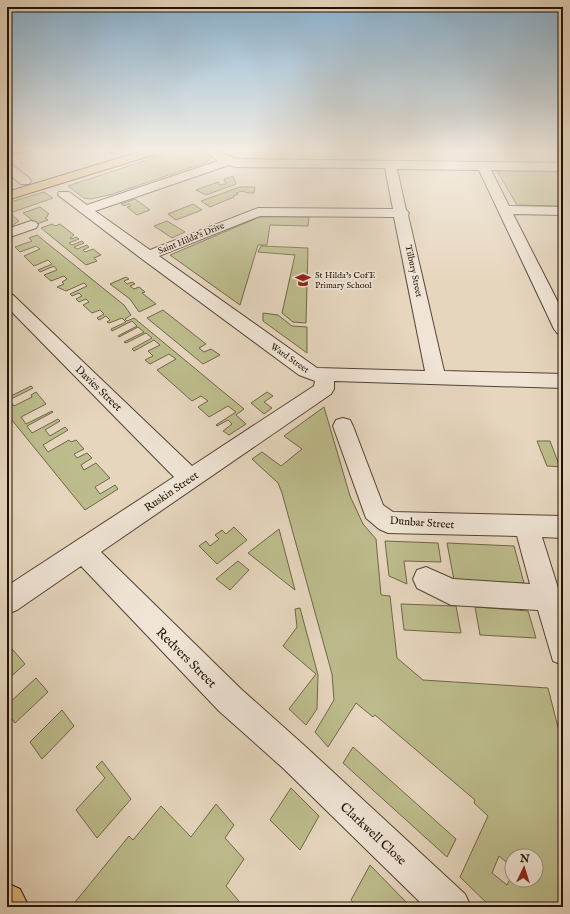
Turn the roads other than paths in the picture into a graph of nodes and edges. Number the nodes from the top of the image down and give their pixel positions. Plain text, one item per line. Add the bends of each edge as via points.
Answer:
1 (18, 193) edge
2 (136, 193) edge
3 (397, 193) edge
4 (496, 193) edge
5 (7, 196) edge
6 (64, 196) dead end
7 (85, 210) junction
8 (505, 210) junction
9 (563, 211) edge
10 (402, 213) junction
11 (31, 225) dead end
12 (7, 234) edge
13 (147, 256) junction
14 (10, 306) edge
15 (563, 329) edge
16 (325, 375) junction
17 (436, 377) junction
18 (563, 381) edge
19 (343, 426) dead end
20 (191, 479) junction
21 (527, 527) junction
22 (563, 528) edge
23 (83, 551) junction
24 (426, 579) dead end
25 (547, 598) junction
26 (7, 601) edge
27 (563, 651) edge
28 (295, 758) joint
29 (7, 902) edge
30 (10, 907) edge
31 (452, 907) edge

1 - 5 main road
2 - 7 street
3 - 10 street, Tilbury Street
4 - 8 street
6 - 7 street, Ward Street
7 - 13 street, Ward Street
8 - 9 street
8 - 15 street
10 - 13 street, Saint Hilda's Drive via 258,212
10 - 17 street, Tilbury Street
11 - 12 street
13 - 16 street, Ward Street via 306,370
14 - 20 street, Davies Street
16 - 17 street, Ward Street
16 - 20 street, Ruskin Street via 324,389
17 - 18 street, Ward Street
19 - 21 street, Dunbar Street via 374,511 388,522
20 - 23 street, Ruskin Street
21 - 22 street, Dunbar Street
21 - 25 street
23 - 26 street, Ruskin Street
23 - 28 street, Redvers Street via 230,700
24 - 25 street via 451,592
25 - 27 street
28 - 31 street, Clarkwell Close
29 - 30 main road

